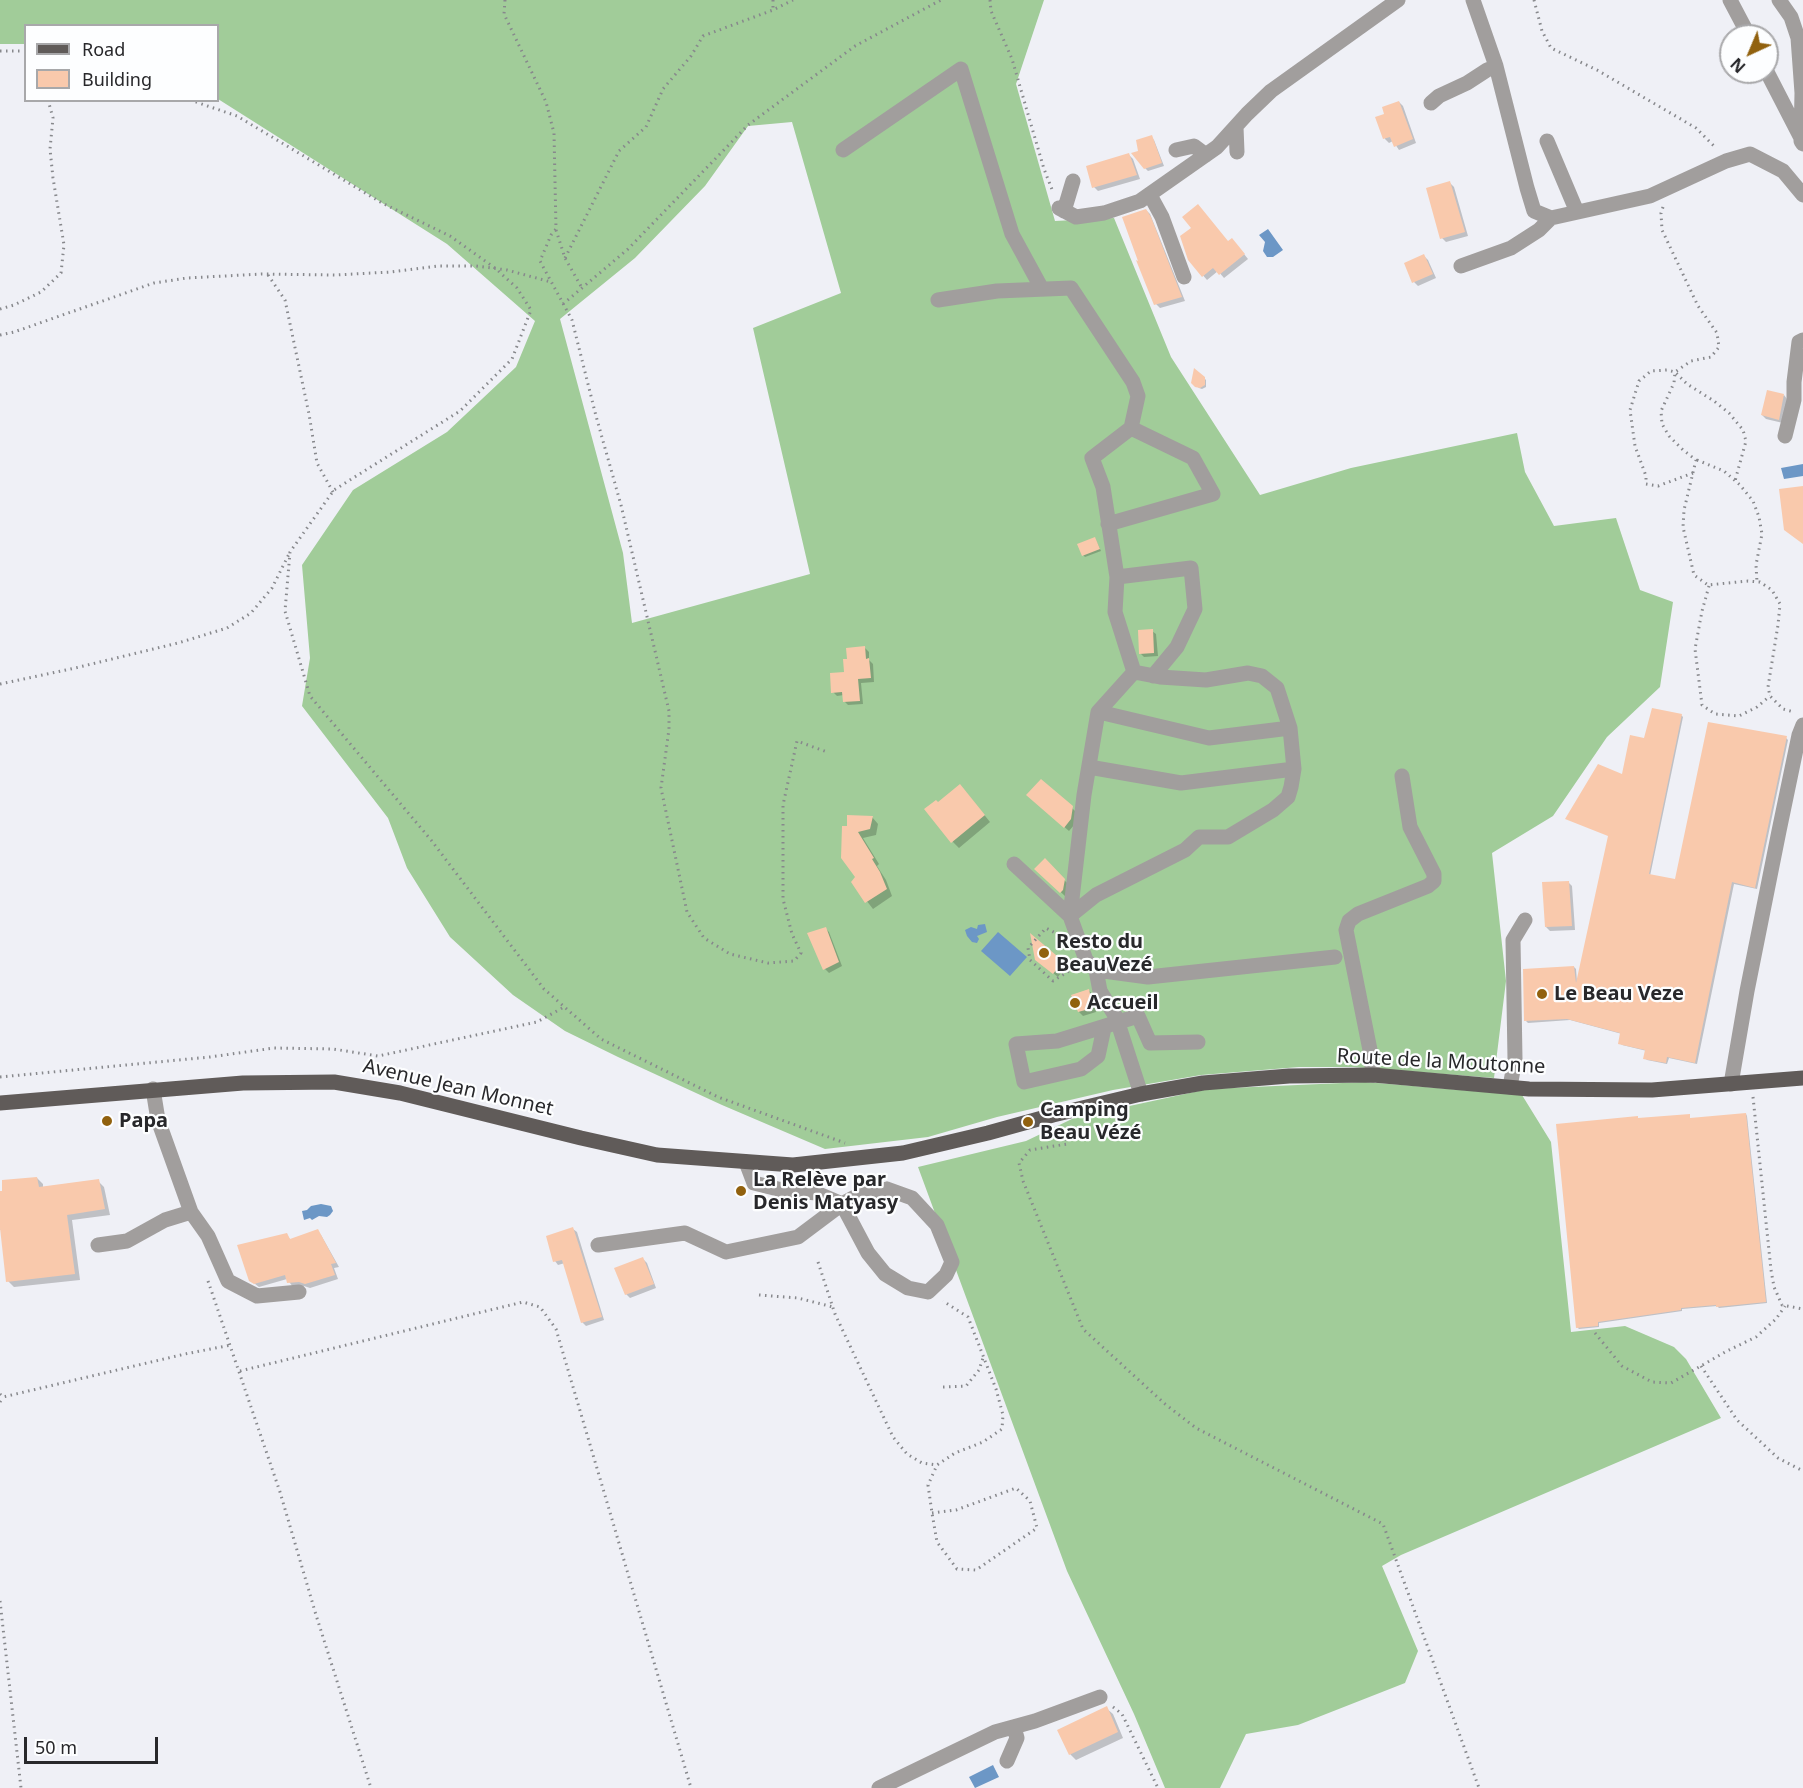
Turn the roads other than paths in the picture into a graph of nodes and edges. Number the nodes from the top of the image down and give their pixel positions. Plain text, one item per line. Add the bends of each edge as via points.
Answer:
1 (1398, 0) edge
2 (1473, 0) edge
3 (1779, 0) edge
4 (1734, 3) edge
5 (1744, 24) edge
6 (1800, 38) edge
7 (1496, 66) junction
8 (1773, 84) edge
9 (1803, 102) edge
10 (1431, 103) dead end
11 (1236, 127) junction
12 (1547, 141) dead end
13 (1802, 142) edge
14 (843, 150) dead end
15 (1176, 150) dead end
16 (1237, 152) dead end
17 (1206, 155) junction
18 (1073, 181) dead end
19 (1150, 195) junction
20 (1803, 195) edge
21 (1578, 212) junction
22 (1551, 218) junction
23 (1461, 266) dead end
24 (1184, 277) dead end
25 (1042, 289) junction
26 (938, 300) dead end
27 (1803, 340) edge
28 (1131, 428) junction
29 (1785, 436) dead end
30 (1108, 524) junction
31 (1117, 576) junction
32 (1134, 672) junction
33 (1153, 676) junction
34 (1099, 712) junction
35 (1801, 719) edge
36 (1290, 728) junction
37 (1089, 767) junction
38 (1294, 769) junction
39 (1402, 776) dead end
40 (1014, 864) dead end
41 (1070, 916) junction
42 (1526, 920) dead end
43 (1335, 957) dead end
44 (1091, 965) junction
45 (1111, 1025) junction
46 (1198, 1042) dead end
47 (1373, 1075) junction
48 (1803, 1078) edge
49 (1731, 1084) junction
50 (1510, 1087) junction
51 (153, 1089) junction
52 (1141, 1094) junction
53 (0, 1103) edge
54 (903, 1153) joint
55 (746, 1162) junction
56 (842, 1204) junction
57 (191, 1212) junction
58 (98, 1245) dead end
59 (598, 1245) dead end
60 (299, 1292) dead end
61 (1100, 1697) road end
62 (1014, 1727) junction
63 (1007, 1761) dead end
64 (879, 1788) edge

1 - 11 lane via 1271,91
2 - 7 lane
3 - 6 lane
4 - 5 lane
6 - 9 lane
7 - 10 lane
7 - 22 lane via 1534,211
8 - 13 lane
9 - 13 lane
11 - 16 lane
11 - 17 lane
12 - 21 lane
14 - 25 lane via 961,69 1012,234
15 - 17 lane via 1194,146
17 - 19 lane
18 - 19 lane via 1061,209 1076,217 1104,213
19 - 24 lane
20 - 21 lane via 1783,171 1750,154 1650,196
21 - 22 lane
22 - 23 lane via 1511,248
25 - 26 lane
25 - 28 lane via 1071,288 1133,382 1138,396
27 - 29 lane via 1799,342 1794,400
28 - 30 lane via 1092,458 1103,487
28 - 30 lane via 1194,458 1214,494
30 - 31 lane
31 - 32 lane via 1115,612
31 - 33 lane via 1191,568 1195,609 1177,647
32 - 33 lane
32 - 34 lane
33 - 36 lane via 1206,680 1248,673 1262,676 1277,688
34 - 36 lane via 1209,738
34 - 37 lane
35 - 49 lane
36 - 38 lane
37 - 38 lane via 1182,783
37 - 41 lane
38 - 41 lane via 1288,797 1273,810 1228,837 1199,837 1185,850 1096,895
39 - 47 lane via 1410,827 1434,881 1358,914 1346,930
40 - 41 lane
41 - 44 lane
42 - 50 lane via 1514,940 1515,1059
43 - 44 lane via 1148,976
44 - 45 lane
45 - 45 lane via 1057,1041 1016,1044 1024,1082 1081,1069 1098,1056
45 - 46 lane via 1138,1016 1150,1043
45 - 52 lane
47 - 50 main road, Route de la Moutonne
47 - 52 main road, Route de la Moutonne via 1203,1083
48 - 49 main road, Route de la Moutonne
49 - 50 main road, Route de la Moutonne via 1652,1090
51 - 53 main road, Avenue Jean Monnet
51 - 55 main road, Avenue Jean Monnet via 334,1082 400,1093 657,1155
51 - 57 lane via 158,1120
52 - 54 main road, Route de la Moutonne
54 - 55 main road, Avenue Jean Monnet via 794,1165
55 - 56 lane via 754,1183 816,1193
56 - 56 lane via 859,1195 887,1190 912,1198 937,1225 952,1262 946,1275 928,1292 908,1288 885,1274 868,1253
56 - 59 lane via 798,1237 726,1252 685,1233
57 - 58 lane via 165,1220 127,1241
57 - 60 lane via 208,1236 228,1281 257,1296
61 - 62 lane
62 - 63 lane via 1017,1738
62 - 64 lane via 995,1732

